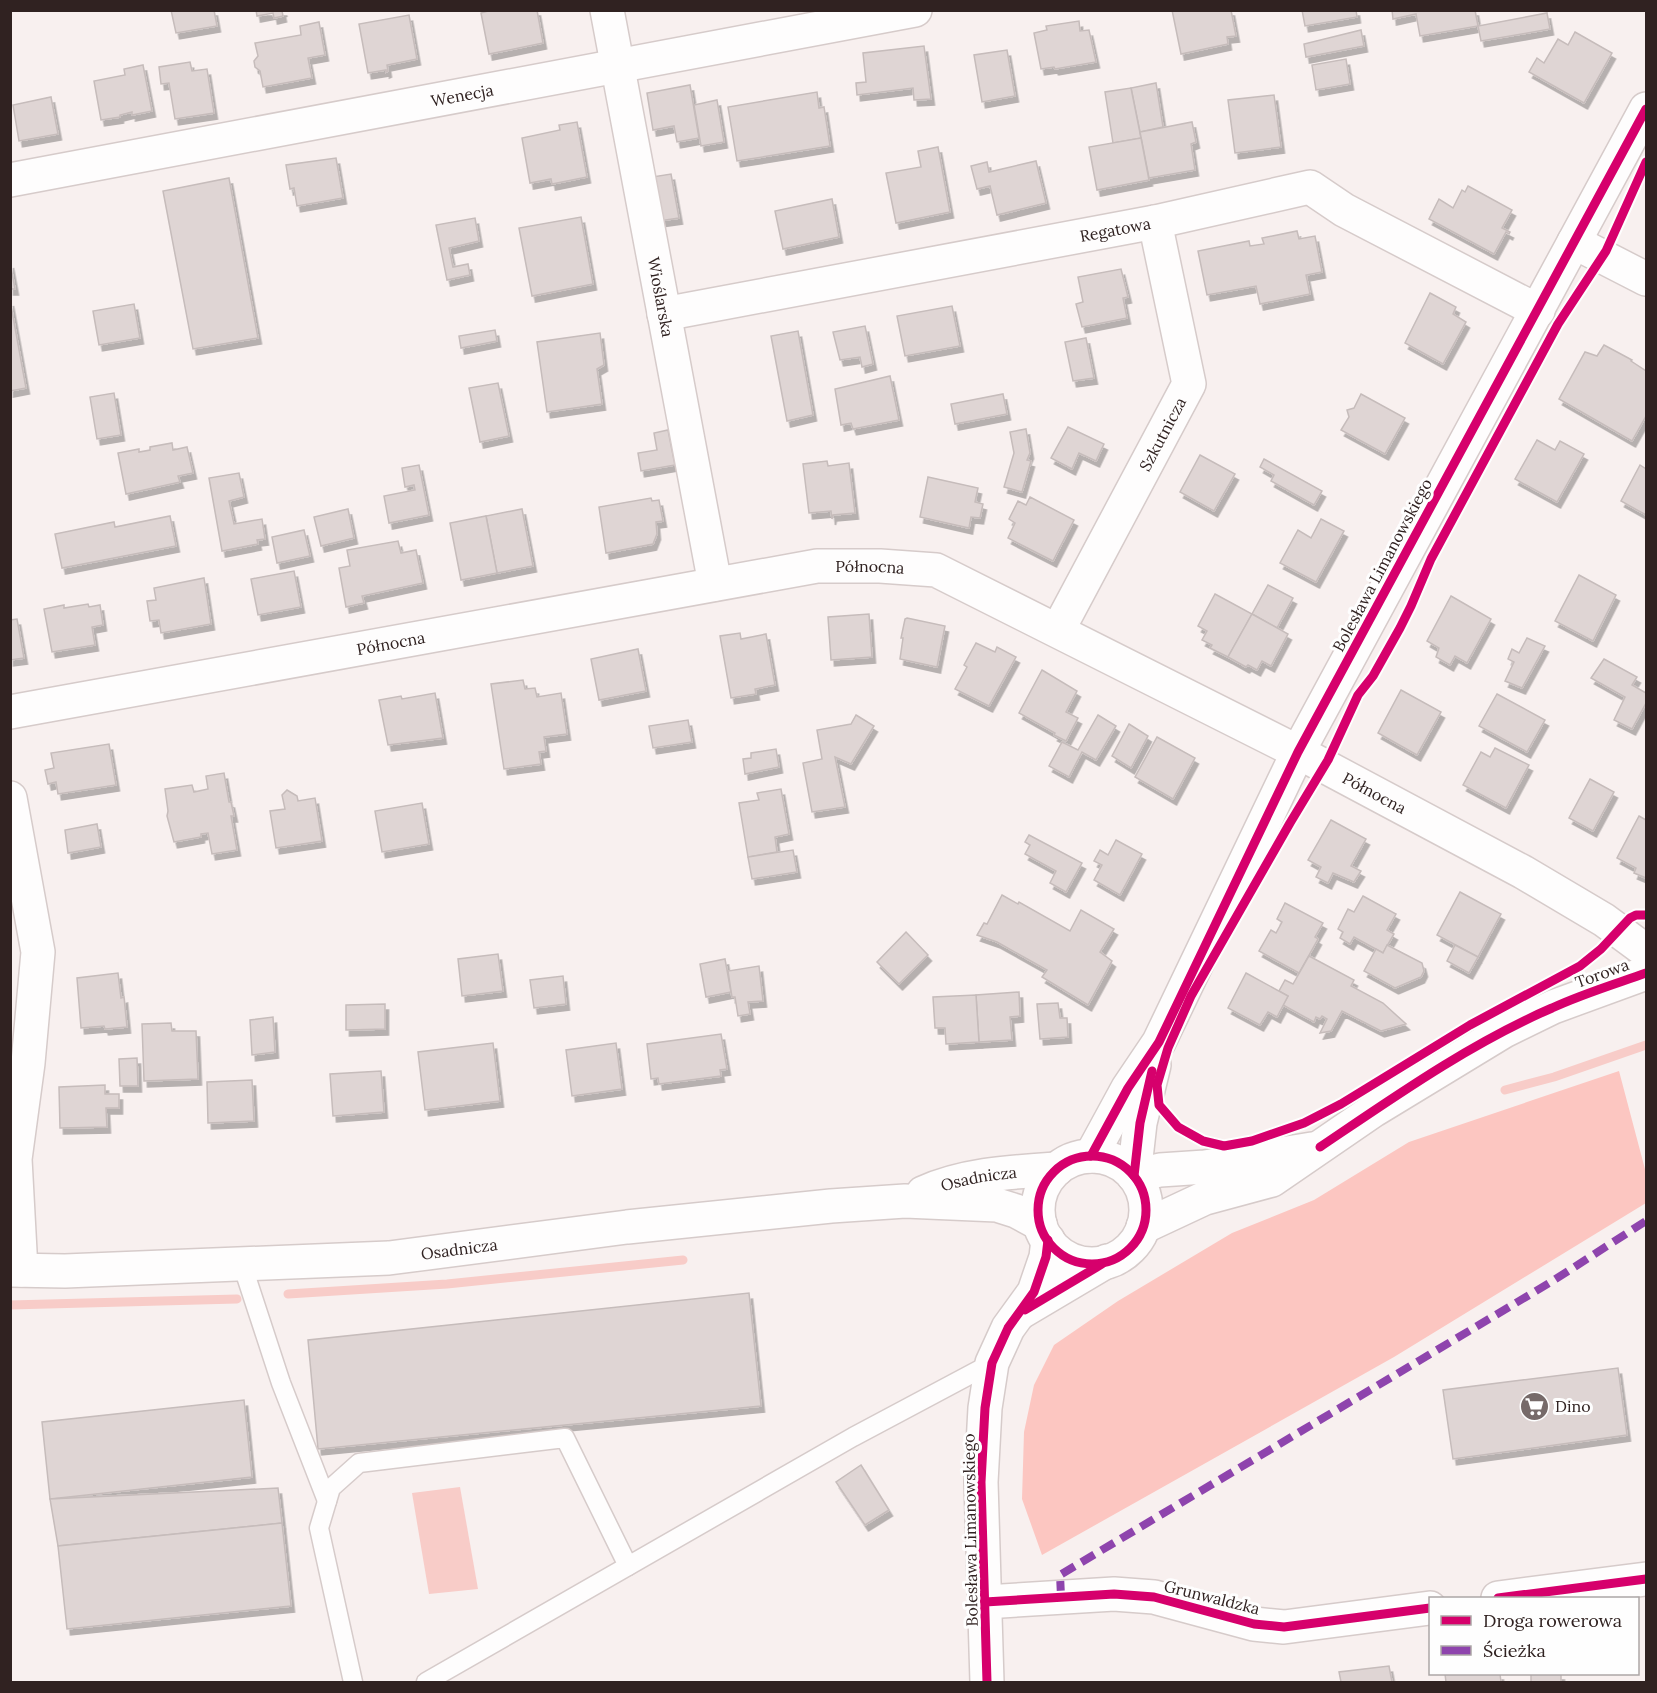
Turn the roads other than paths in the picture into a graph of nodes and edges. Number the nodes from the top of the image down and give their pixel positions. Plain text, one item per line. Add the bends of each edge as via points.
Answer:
1 (607, 10) edge
2 (915, 10) edge
3 (618, 67) junction
4 (1647, 110) edge
5 (10, 180) edge
6 (1155, 222) junction
7 (1574, 242) junction
8 (1647, 279) edge
9 (1538, 310) junction
10 (664, 314) junction
11 (715, 584) junction
12 (1058, 630) junction
13 (10, 712) edge
14 (1298, 752) junction
15 (10, 798) edge
16 (1647, 951) edge
17 (1647, 973) edge
18 (1159, 1042) junction
19 (1320, 1148) junction
20 (1091, 1155) junction
21 (1057, 1168) junction
22 (1134, 1176) junction
23 (905, 1201) junction
24 (1143, 1227) junction
25 (1044, 1232) junction
26 (1107, 1261) junction
27 (242, 1264) junction
28 (16, 1270) edge
29 (1020, 1313) junction
30 (992, 1363) junction
31 (327, 1501) junction
32 (628, 1566) junction
33 (1647, 1579) edge
34 (1513, 1597) edge
35 (985, 1602) junction
36 (1429, 1608) edge
37 (354, 1683) edge
38 (426, 1683) edge
39 (987, 1683) edge

1 - 3 street, Wioślarska
2 - 3 street, Wenecja
3 - 5 street, Wenecja
3 - 10 street, Wioślarska
4 - 7 street, Bolesława Limanowskiego
6 - 9 street, Regatowa via 1310,187 1344,210
6 - 10 street, Regatowa
6 - 12 street, Szkutnicza via 1189,384
7 - 8 street
7 - 9 street, Bolesława Limanowskiego
9 - 14 street, Bolesława Limanowskiego
10 - 11 street, Wioślarska
11 - 12 street, Północna via 817,566 936,570
11 - 13 street, Północna
12 - 14 street, Północna
14 - 16 street, Północna via 1523,872 1604,920
14 - 18 street, Bolesława Limanowskiego
15 - 28 street via 38,952 15,1159
17 - 19 street, Torowa via 1552,1007 1504,1031 1374,1110
18 - 20 street, Bolesława Limanowskiego
18 - 22 street, Bolesława Limanowskiego via 1140,1124
19 - 22 street, Torowa
19 - 24 street, Torowa via 1272,1180 1205,1198
20 - 21 street
20 - 22 street via 1108,1158
21 - 23 street, Osadnicza via 958,1180
21 - 25 street via 1038,1200 1038,1219
22 - 24 street via 1146,1210
23 - 25 street, Osadnicza via 997,1205 1016,1211
23 - 27 street, Osadnicza via 627,1227 389,1258
24 - 26 street via 1123,1254
25 - 26 street via 1056,1251 1072,1260 1090,1264
25 - 29 street, Bolesława Limanowskiego via 1046,1257 1034,1292
26 - 29 street, Bolesława Limanowskiego
27 - 28 street, Osadnicza
27 - 31 lane
29 - 30 street, Bolesława Limanowskiego via 1008,1328
30 - 32 lane via 853,1437
30 - 35 street, Bolesława Limanowskiego via 982,1454
31 - 32 lane via 331,1488 359,1463 565,1438
31 - 37 lane via 320,1528
32 - 38 lane
33 - 34 street
35 - 36 street, Grunwaldzka via 1144,1596 1254,1624 1284,1627
35 - 39 street, Bolesława Limanowskiego

